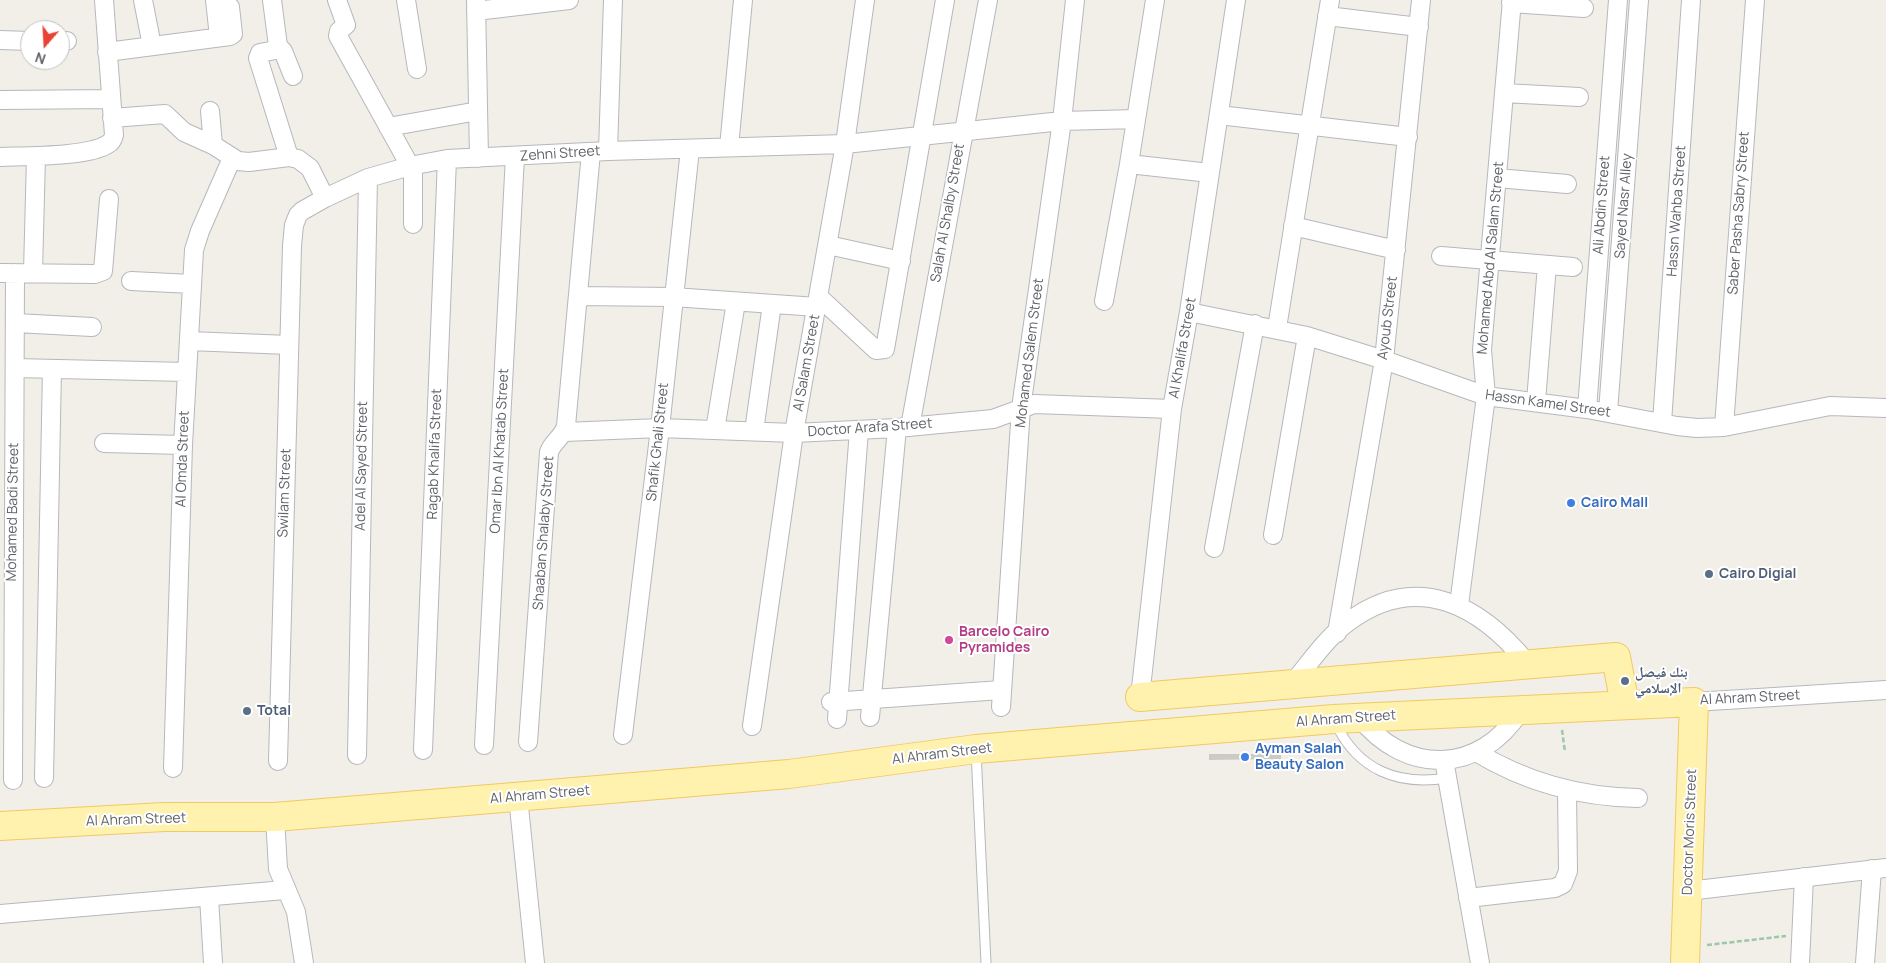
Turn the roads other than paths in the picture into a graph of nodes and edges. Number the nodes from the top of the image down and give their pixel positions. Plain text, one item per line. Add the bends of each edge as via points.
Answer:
1 (104, 0) edge
2 (143, 0) edge
3 (272, 0) edge
4 (337, 0) edge
5 (406, 0) edge
6 (569, 0) edge
7 (613, 0) edge
8 (743, 0) edge
9 (865, 0) edge
10 (944, 0) edge
11 (988, 0) edge
12 (1075, 0) edge
13 (1155, 0) edge
14 (1236, 0) edge
15 (1421, 0) edge
16 (1618, 0) edge
17 (1639, 0) edge
18 (1691, 0) edge
19 (1755, 0) edge
20 (1511, 1) edge
21 (222, 3) edge
22 (476, 5) edge
23 (1328, 8) edge
24 (1584, 8) dead end
25 (1419, 27) junction
26 (0, 40) edge
27 (20, 41) edge
28 (152, 46) junction
29 (278, 46) junction
30 (107, 52) junction
31 (417, 69) dead end
32 (292, 76) dead end
33 (1504, 93) junction
34 (1579, 97) dead end
35 (110, 99) junction
36 (0, 100) edge
37 (210, 111) dead end
38 (478, 111) junction
39 (1219, 115) junction
40 (112, 118) junction
41 (1136, 119) junction
42 (1062, 121) junction
43 (1309, 126) junction
44 (388, 127) junction
45 (963, 132) junction
46 (920, 137) junction
47 (1408, 138) junction
48 (845, 144) junction
49 (213, 145) junction
50 (729, 147) junction
51 (690, 149) junction
52 (600, 151) junction
53 (36, 156) junction
54 (516, 156) junction
55 (0, 157) edge
56 (289, 157) junction
57 (232, 158) junction
58 (478, 158) junction
59 (447, 159) junction
60 (1129, 164) junction
61 (412, 165) junction
62 (1210, 172) junction
63 (368, 178) junction
64 (1497, 178) junction
65 (1567, 184) dead end
66 (325, 198) junction
67 (109, 199) dead end
68 (413, 224) dead end
69 (294, 225) joint
70 (1293, 226) junction
71 (828, 245) junction
72 (1396, 250) junction
73 (1441, 256) dead end
74 (1490, 260) junction
75 (901, 261) junction
76 (1547, 265) junction
77 (1572, 267) dead end
78 (16, 273) edge
79 (131, 281) dead end
80 (192, 284) junction
81 (578, 296) junction
82 (673, 297) junction
83 (1104, 301) dead end
84 (736, 302) junction
85 (818, 302) junction
86 (772, 304) junction
87 (1189, 312) junction
88 (14, 323) junction
89 (1255, 324) junction
90 (92, 326) dead end
91 (1277, 328) junction
92 (1307, 336) junction
93 (189, 341) junction
94 (289, 346) junction
95 (1384, 360) junction
96 (14, 368) junction
97 (52, 369) junction
98 (187, 372) junction
99 (1486, 396) junction
100 (1536, 401) junction
101 (1021, 408) junction
102 (1886, 408) edge
103 (1172, 409) junction
104 (1587, 409) junction
105 (1608, 412) junction
106 (1662, 423) junction
107 (903, 427) junction
108 (1724, 427) junction
109 (660, 428) junction
110 (715, 430) junction
111 (859, 430) junction
112 (754, 431) junction
113 (565, 432) junction
114 (794, 433) junction
115 (104, 443) dead end
116 (183, 445) junction
117 (1273, 535) dead end
118 (1214, 548) dead end
119 (1459, 605) junction
120 (1337, 634) junction
121 (1528, 664) junction
122 (1292, 684) junction
123 (1886, 690) edge
124 (6, 694) edge
125 (1140, 697) joint
126 (1694, 702) junction
127 (1625, 705) junction
128 (870, 709) junction
129 (1521, 710) junction
130 (1346, 718) junction
131 (752, 726) dead end
132 (623, 735) dead end
133 (528, 742) dead end
134 (484, 745) dead end
135 (976, 749) junction
136 (423, 750) dead end
137 (1476, 752) junction
138 (357, 755) dead end
139 (278, 761) dead end
140 (173, 768) dead end
141 (1446, 769) junction
142 (44, 778) dead end
143 (13, 780) dead end
144 (1567, 791) junction
145 (518, 797) junction
146 (1638, 798) dead end
147 (275, 817) junction
148 (0, 826) edge
149 (1879, 868) edge
150 (1804, 877) junction
151 (285, 890) junction
152 (1688, 891) junction
153 (208, 897) junction
154 (1468, 898) junction
155 (0, 914) edge
156 (1686, 955) edge
157 (213, 963) edge
158 (304, 963) edge
159 (535, 963) edge
160 (986, 963) edge
161 (1480, 963) edge
162 (1800, 963) edge
163 (1865, 963) edge

1 - 30 street
2 - 28 street
3 - 29 street
4 - 44 street via 346,22 338,36
5 - 31 street
6 - 22 street
7 - 52 street
8 - 50 street
9 - 48 street, Al Salam Street
10 - 46 street
11 - 45 street, Salah Al Shalby Street
12 - 42 street, Mohamed Salem Street
13 - 41 street
14 - 39 street, Al Khalifa Street
15 - 25 street, Ayoub Street
16 - 104 street, Ali Abdin Street
17 - 105 street, Sayed Nasr Alley
18 - 106 street, Hassn Wahba Street
19 - 108 street, Saber Pasha Sabry Street
20 - 24 street
20 - 33 street, Mohamed Abd Al Salam Street
21 - 28 street via 219,37
22 - 38 street
23 - 25 street
23 - 43 street
25 - 47 street, Ayoub Street
26 - 27 street
28 - 30 street
29 - 32 street
29 - 56 street via 275,50 260,53 258,58
30 - 35 street
33 - 34 street
33 - 64 street, Mohamed Abd Al Salam Street
35 - 36 street
35 - 40 street
37 - 49 street
38 - 44 street
38 - 58 street
39 - 43 street
39 - 62 street, Al Khalifa Street
40 - 49 street via 165,114 184,132
40 - 53 street via 114,135 109,144 89,150
41 - 42 street, Zehni Street
41 - 60 street
42 - 45 street, Zehni Street
42 - 101 street, Mohamed Salem Street
43 - 47 street
43 - 70 street
44 - 61 street
45 - 46 street, Zehni Street
45 - 107 street, Salah Al Shalby Street
46 - 48 street, Zehni Street
46 - 75 street
47 - 72 street, Ayoub Street
48 - 50 street, Zehni Street
48 - 71 street, Al Salam Street
49 - 57 street
50 - 51 street, Zehni Street
51 - 52 street, Zehni Street
51 - 82 street, Shafik Ghali Street
52 - 54 street, Zehni Street
52 - 81 street
53 - 55 street
53 - 78 street, Mohamed Badi Street
54 - 58 street, Zehni Street
54 - 134 street, Omar Ibn Al Khatab Street
56 - 57 street via 250,162
56 - 66 street via 304,163
57 - 80 street, Al Omda Street via 196,240
58 - 59 street, Zehni Street
59 - 61 street, Zehni Street
59 - 136 street, Ragab Khalifa Street
60 - 62 street
60 - 83 street
61 - 63 street, Zehni Street
61 - 68 street
62 - 87 street, Al Khalifa Street
63 - 66 street, Zehni Street
63 - 138 street, Adel Al Sayed Street
64 - 65 street
64 - 74 street, Mohamed Abd Al Salam Street
66 - 69 street, Zehni Street via 302,211
67 - 78 street via 103,271 95,274
69 - 94 street, Swilam Street
70 - 72 street
70 - 91 street
71 - 75 street
71 - 85 street, Al Salam Street
72 - 95 street, Ayoub Street
73 - 74 street
74 - 76 street
74 - 99 street, Mohamed Abd Al Salam Street via 1482,350
75 - 85 street via 887,346 881,351
76 - 77 street
76 - 100 street
78 - 88 street, Mohamed Badi Street
79 - 80 street
80 - 93 street, Al Omda Street
81 - 82 street
81 - 113 street
82 - 84 street
82 - 109 street, Shafik Ghali Street
84 - 86 street
84 - 110 street
85 - 86 street
85 - 114 street, Al Salam Street
86 - 112 street
87 - 89 street, Hassn Kamel Street
87 - 103 street, Al Khalifa Street
88 - 90 street
88 - 96 street, Mohamed Badi Street
89 - 91 street, Hassn Kamel Street
89 - 118 street
91 - 92 street, Hassn Kamel Street
92 - 95 street, Hassn Kamel Street
92 - 117 street
93 - 94 street
93 - 98 street, Al Omda Street
94 - 139 street, Swilam Street
95 - 99 street, Hassn Kamel Street
95 - 120 street, Ayoub Street
96 - 97 street
96 - 124 street, Mohamed Badi Street
97 - 98 street
97 - 142 street
98 - 116 street, Al Omda Street
99 - 100 street, Hassn Kamel Street
99 - 119 street, Mohamed Abd Al Salam Street
100 - 104 street, Hassn Kamel Street
101 - 103 street, Doctor Arafa Street via 1034,404
101 - 107 street, Doctor Arafa Street via 993,419
101 - 128 street, Mohamed Salem Street via 1001,699
102 - 108 street, Hassn Kamel Street via 1830,406
103 - 125 street, Al Khalifa Street
104 - 105 street, Hassn Kamel Street
105 - 106 street, Hassn Kamel Street
106 - 108 street, Hassn Kamel Street via 1698,428
107 - 111 street, Doctor Arafa Street
107 - 128 street, Salah Al Shalby Street
109 - 110 street, Doctor Arafa Street
109 - 113 street, Doctor Arafa Street
109 - 132 street, Shafik Ghali Street
110 - 112 street, Doctor Arafa Street
111 - 114 street, Doctor Arafa Street
111 - 128 street via 836,708
112 - 114 street, Doctor Arafa Street
113 - 133 street, Shaaban Shalaby Street via 549,452
114 - 131 street, Al Salam Street
115 - 116 street
116 - 140 street, Al Omda Street
119 - 120 street via 1439,599 1397,599 1358,616
119 - 121 street via 1493,626
120 - 122 street
121 - 122 main road
121 - 127 main road via 1616,657
122 - 125 main road
123 - 126 street, Al Ahram Street
124 - 143 street, Mohamed Badi Street
126 - 127 main road, Al Ahram Street
126 - 152 main road, Doctor Moris Street
127 - 129 main road, Al Ahram Street
129 - 130 main road, Al Ahram Street
129 - 137 street via 1502,735
130 - 135 main road, Al Ahram Street
130 - 141 street via 1387,745
130 - 141 lane via 1342,737 1370,765 1407,780 1427,781
135 - 145 main road, Al Ahram Street via 790,774
135 - 160 lane
137 - 141 street
137 - 144 street via 1529,780
141 - 154 street
144 - 146 street
144 - 154 street via 1568,871 1563,884 1555,888
145 - 147 main road, Al Ahram Street
145 - 159 street
147 - 148 main road, Al Ahram Street via 164,817
147 - 151 street via 276,858
149 - 150 street
149 - 163 street
150 - 152 street
150 - 162 street
151 - 153 street
151 - 158 street via 299,924
152 - 156 main road, Doctor Moris Street
153 - 155 street
153 - 157 street
154 - 161 street

